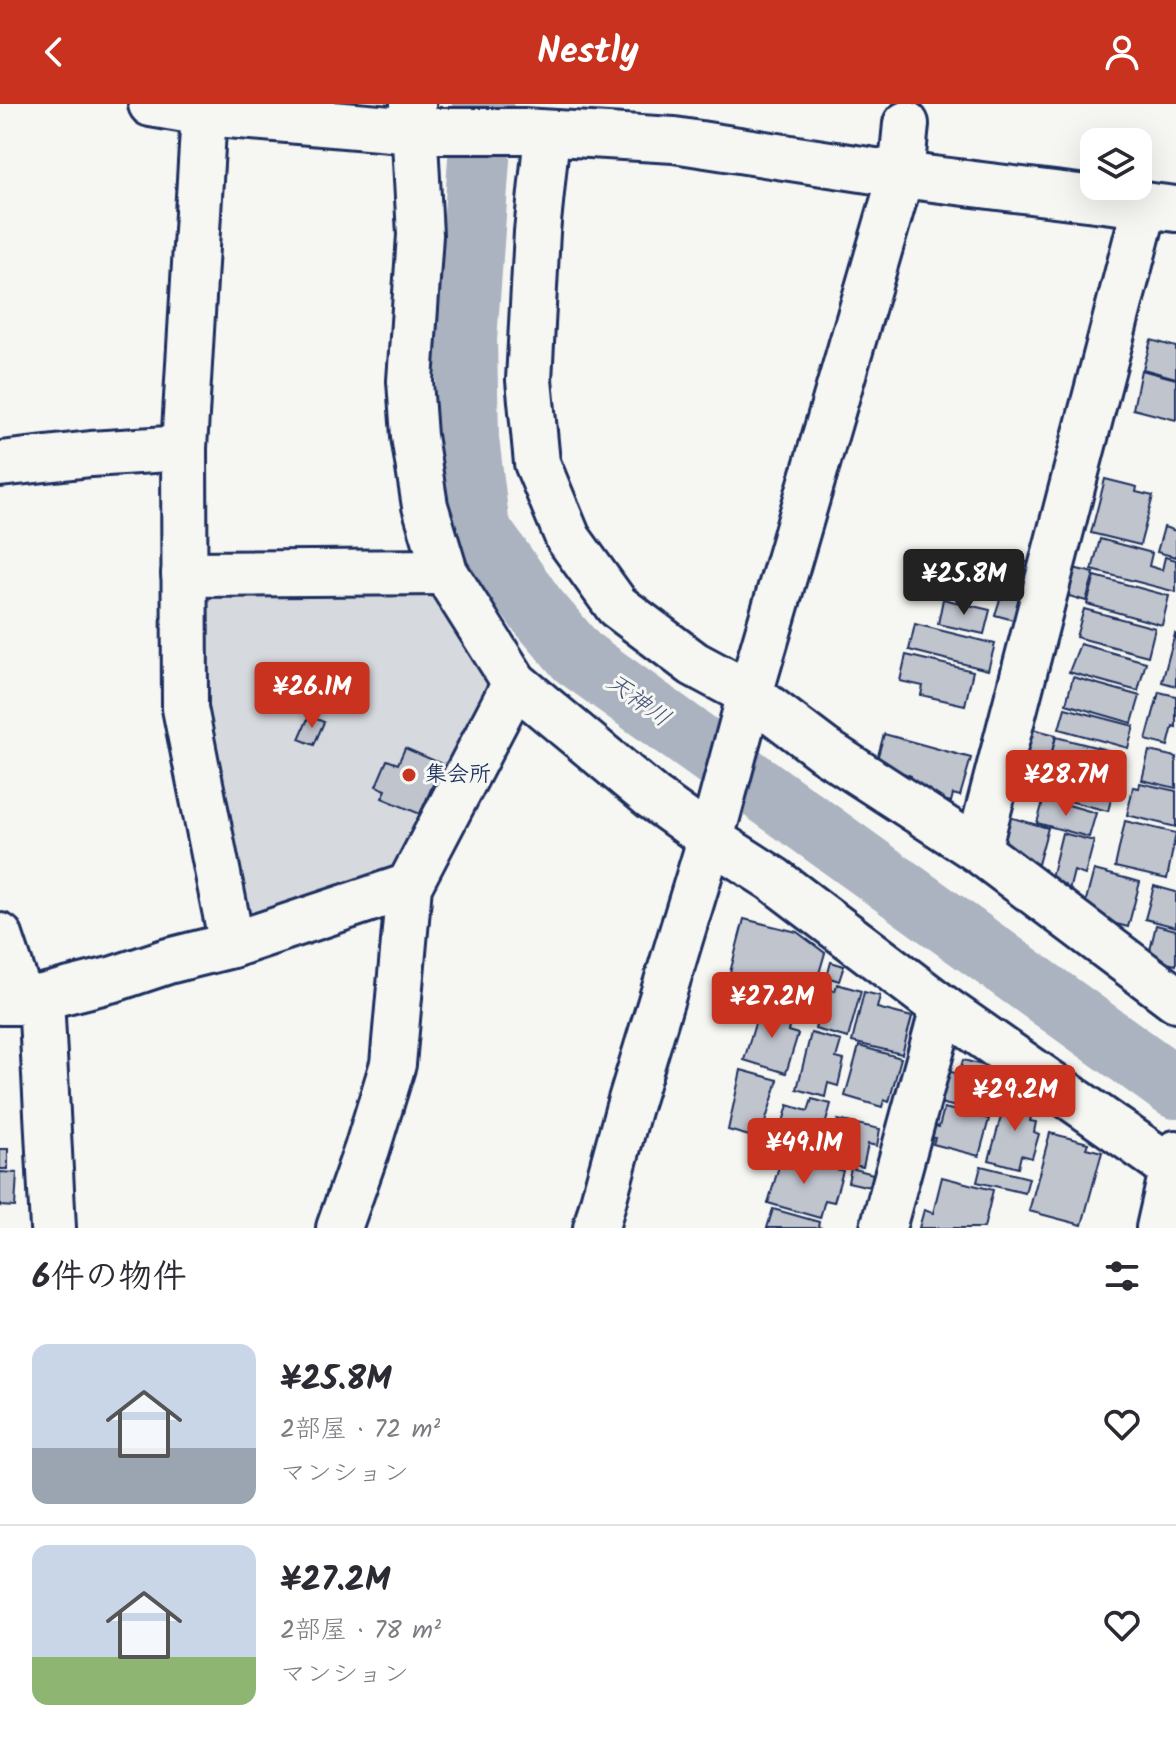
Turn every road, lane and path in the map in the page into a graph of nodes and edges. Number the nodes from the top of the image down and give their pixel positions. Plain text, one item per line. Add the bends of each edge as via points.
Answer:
1 (151, 104) edge
2 (204, 113) junction
3 (419, 122) edge
4 (906, 124) dead end
5 (535, 132) junction
6 (901, 175) junction
7 (1160, 208) edge
8 (184, 448) junction
9 (0, 464) edge
10 (445, 572) junction
11 (184, 574) junction
12 (515, 683) junction
13 (750, 694) junction
14 (713, 828) junction
15 (978, 850) junction
16 (409, 886) junction
17 (0, 936) edge
18 (232, 945) junction
19 (1176, 999) edge
20 (21, 1001) edge
21 (943, 1008) junction
22 (1175, 1162) edge
23 (53, 1228) edge
24 (339, 1228) edge
25 (596, 1228) edge
26 (883, 1228) edge
27 (1159, 1228) edge

1 - 2 street
2 - 3 street
2 - 8 street
3 - 5 street
3 - 10 street via 420,235 410,381 425,506
4 - 6 street
5 - 6 street via 674,140
5 - 13 street via 537,232 529,380 537,463 568,538 617,606 694,664
6 - 7 street
6 - 13 street
7 - 15 street
8 - 9 street
8 - 11 street
10 - 11 street
10 - 12 street
11 - 18 street via 185,708
12 - 14 street via 652,797
12 - 16 street
13 - 14 street
13 - 15 street via 824,750
14 - 21 street
14 - 25 street
15 - 19 street
16 - 18 street
16 - 24 street via 393,1064
17 - 20 street
18 - 20 street
20 - 23 street
21 - 22 street
21 - 26 street
22 - 27 street

